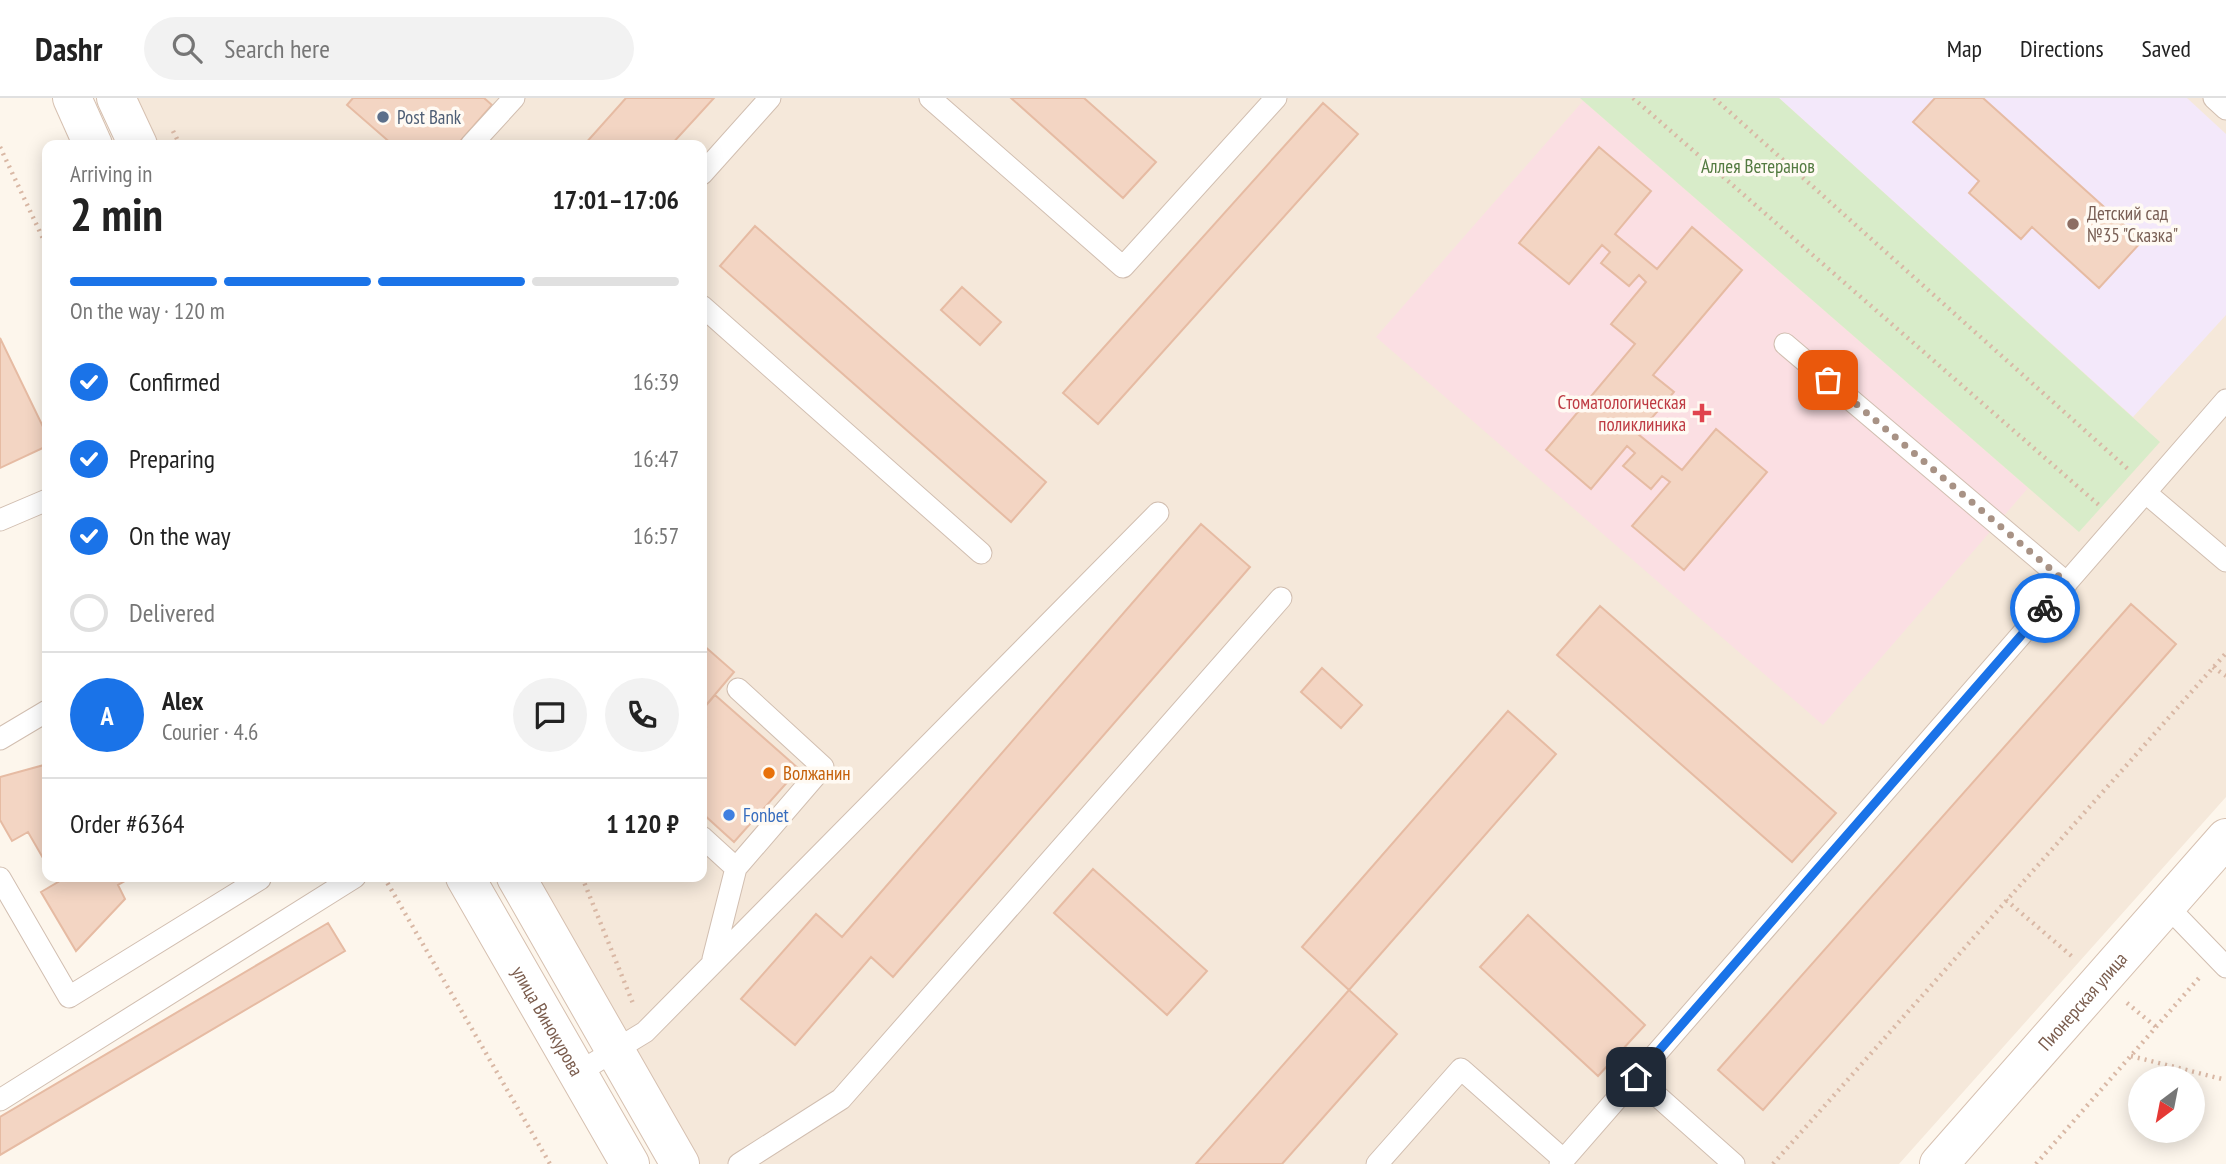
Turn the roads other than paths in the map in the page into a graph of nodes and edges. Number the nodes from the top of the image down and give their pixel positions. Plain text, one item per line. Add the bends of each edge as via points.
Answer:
1 (72, 98) edge
2 (116, 98) edge
3 (514, 98) edge
4 (770, 98) edge
5 (930, 98) edge
6 (1276, 98) edge
7 (2214, 98) edge
8 (2226, 109) edge
9 (91, 140) edge
10 (136, 140) edge
11 (476, 140) edge
12 (707, 168) edge
13 (707, 310) edge
14 (1785, 344) dead end
15 (2226, 400) edge
16 (2147, 491) junction
17 (42, 502) edge
18 (1158, 513) dead end
19 (0, 520) edge
20 (981, 553) dead end
21 (2226, 561) edge
22 (2067, 583) junction
23 (1281, 598) dead end
24 (738, 689) dead end
25 (42, 714) edge
26 (0, 739) edge
27 (2226, 838) edge
28 (707, 842) edge
29 (736, 868) junction
30 (0, 878) edge
31 (255, 882) edge
32 (347, 882) edge
33 (468, 882) edge
34 (519, 882) edge
35 (2166, 905) junction
36 (712, 961) junction
37 (2222, 962) edge
38 (614, 1051) junction
39 (576, 1074) junction
40 (1636, 1077) junction
41 (0, 1100) edge
42 (1562, 1162) edge
43 (630, 1164) edge
44 (680, 1164) edge
45 (739, 1164) edge
46 (1377, 1164) edge
47 (1734, 1164) edge
48 (1939, 1164) edge

1 - 9 main road
2 - 10 main road
3 - 11 lane
4 - 12 lane
5 - 6 lane via 1123,267
7 - 8 lane
13 - 20 lane
14 - 22 lane
15 - 16 lane
16 - 21 lane
16 - 22 lane
17 - 19 lane
18 - 36 lane
22 - 40 lane
23 - 45 lane via 841,1099
24 - 29 lane via 824,767
25 - 26 lane
27 - 35 main road, Пионерская улица
28 - 29 lane
29 - 36 lane
30 - 31 lane via 69,998
32 - 41 lane
33 - 39 main road, улица Винокурова
34 - 38 main road
35 - 37 lane
35 - 48 main road, Пионерская улица
36 - 38 lane via 645,1032
38 - 39 lane
38 - 44 main road
39 - 43 main road, улица Винокурова
40 - 42 lane
40 - 47 lane
42 - 46 lane via 1461,1069

